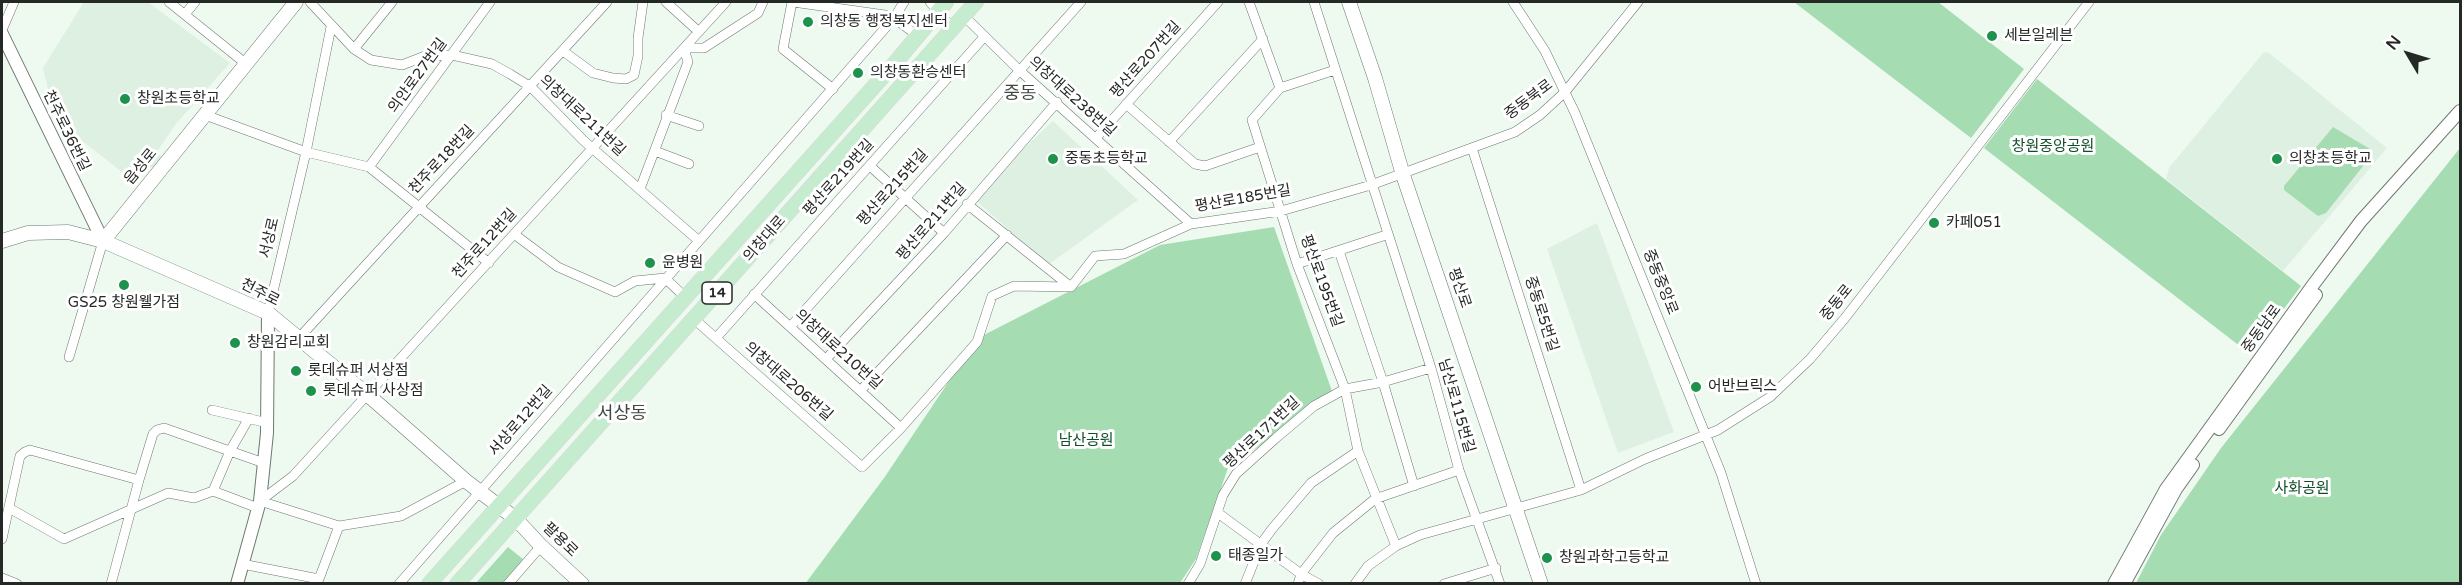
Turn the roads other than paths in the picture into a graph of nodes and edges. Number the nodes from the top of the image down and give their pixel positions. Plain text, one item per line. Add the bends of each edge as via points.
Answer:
1 (14, 2) edge
2 (169, 2) edge
3 (195, 2) edge
4 (296, 2) edge
5 (310, 2) edge
6 (392, 2) edge
7 (490, 2) edge
8 (608, 2) edge
9 (643, 2) edge
10 (666, 2) edge
11 (726, 2) edge
12 (763, 2) edge
13 (792, 2) edge
14 (904, 2) edge
15 (976, 2) edge
16 (1081, 2) edge
17 (1218, 2) edge
18 (1250, 2) edge
19 (1314, 2) edge
20 (1349, 2) edge
21 (1513, 2) edge
22 (1638, 2) edge
23 (2089, 2) edge
24 (937, 5) edge
25 (185, 14) junction
26 (963, 15) junction
27 (894, 18) junction
28 (331, 27) junction
29 (951, 27) junction
30 (2, 32) edge
31 (699, 32) junction
32 (918, 36) junction
33 (984, 37) junction
34 (1263, 39) junction
35 (684, 48) junction
36 (354, 49) junction
37 (563, 51) junction
38 (452, 55) junction
39 (245, 63) junction
40 (1019, 70) junction
41 (1335, 70) junction
42 (531, 87) junction
43 (1280, 88) junction
44 (832, 89) junction
45 (1565, 92) junction
46 (1057, 102) junction
47 (1126, 104) junction
48 (2460, 111) edge
49 (205, 115) junction
50 (666, 115) junction
51 (2460, 122) edge
52 (699, 126) dead end
53 (1096, 138) junction
54 (1169, 142) junction
55 (591, 147) junction
56 (1260, 147) junction
57 (1472, 148) junction
58 (655, 151) junction
59 (306, 152) junction
60 (689, 164) dead end
61 (870, 166) junction
62 (369, 167) junction
63 (1403, 175) junction
64 (1371, 185) junction
65 (640, 189) junction
66 (904, 199) junction
67 (967, 204) junction
68 (418, 207) junction
69 (1281, 211) junction
70 (1191, 224) junction
71 (944, 233) junction
72 (514, 234) junction
73 (1007, 235) junction
74 (1386, 235) junction
75 (699, 240) junction
76 (2, 241) edge
77 (103, 241) junction
78 (1339, 251) junction
79 (489, 263) junction
80 (1297, 264) junction
81 (665, 278) junction
82 (1071, 286) junction
83 (753, 294) junction
84 (685, 297) junction
85 (268, 313) junction
86 (694, 319) junction
87 (790, 327) junction
88 (716, 338) junction
89 (298, 339) junction
90 (69, 357) dead end
91 (827, 358) junction
92 (1431, 368) junction
93 (1383, 382) junction
94 (1345, 389) junction
95 (861, 390) junction
96 (368, 394) junction
97 (212, 410) dead end
98 (249, 418) junction
99 (268, 423) junction
100 (902, 428) junction
101 (1705, 435) junction
102 (230, 451) junction
103 (1358, 451) junction
104 (264, 463) junction
105 (1459, 470) junction
106 (138, 480) junction
107 (466, 481) junction
108 (1414, 486) junction
109 (1581, 490) junction
110 (213, 491) junction
111 (481, 491) junction
112 (1375, 499) junction
113 (498, 504) junction
114 (259, 505) junction
115 (1517, 506) junction
116 (9, 508) junction
117 (131, 509) junction
118 (1218, 513) junction
119 (516, 519) junction
120 (1477, 521) junction
121 (339, 526) junction
122 (2, 539) edge
123 (1261, 543) junction
124 (541, 546) junction
125 (1396, 546) junction
126 (242, 564) junction
127 (1496, 568) junction
128 (2, 578) edge
129 (1300, 579) edge
130 (1445, 583) edge
131 (17, 584) edge
132 (111, 584) edge
133 (237, 584) edge
134 (399, 584) edge
135 (429, 584) edge
136 (457, 584) edge
137 (508, 584) edge
138 (582, 584) edge
139 (1188, 584) edge
140 (1245, 584) edge
141 (1319, 584) edge
142 (1355, 584) edge
143 (1500, 584) edge
144 (1541, 584) edge
145 (1755, 584) edge
146 (2114, 584) edge
147 (2124, 584) edge

1 - 30 street, 천주로36번길
2 - 25 street
3 - 25 street
4 - 39 main road, 읍성로
5 - 28 street, 의창대로211번길
6 - 36 street
7 - 38 street, 의안로27번길
8 - 37 street, 천주로18번길
9 - 37 street via 634,75 613,78 593,73
10 - 31 street
11 - 31 street, 천주로12번길
12 - 35 street via 758,13 704,48
13 - 27 street
13 - 44 street via 783,49
14 - 27 street, 서상로12번길
15 - 26 main road, 의창대로 / 14
16 - 40 street, 평산로215번길
17 - 47 street, 평산로207번길
18 - 34 street
19 - 41 street, 남산로115번길
20 - 63 main road, 평산로
21 - 45 street, 중동중앙로 via 1545,51
22 - 45 street, 중동북로
23 - 101 street, 중동로 via 1810,358 1759,406
24 - 29 street
24 - 32 main road, 의창대로 / 14
25 - 39 street
26 - 29 main road, 의창대로 / 14
26 - 33 street, 의창대로238번길
27 - 32 street
27 - 44 street, 서상로12번길
28 - 36 street, 의창대로211번길
28 - 59 street, 서상로
29 - 86 main road, 의창대로 / 14
30 - 77 street, 천주로36번길
31 - 35 street, 천주로12번길
32 - 84 main road, 의창대로 / 14
33 - 40 street, 의창대로238번길
33 - 61 street, 평산로219번길
34 - 43 street
34 - 54 street
35 - 50 street via 688,62
35 - 55 street, 천주로12번길
36 - 38 street, 의창대로211번길 via 371,60 402,65 425,56
37 - 42 street, 천주로18번길
38 - 42 street, 의창대로211번길 via 492,64
38 - 62 street, 의안로27번길
39 - 49 main road, 읍성로
40 - 46 street, 의창대로238번길
40 - 66 street, 평산로215번길
41 - 43 street
41 - 64 street, 남산로115번길
42 - 55 street, 의창대로211번길
42 - 68 street, 천주로18번길
43 - 56 street, 평산로195번길 via 1252,120
44 - 75 street, 서상로12번길
45 - 57 street, 중동북로 via 1515,132
45 - 101 street, 중동중앙로
46 - 53 street, 의창대로238번길
46 - 67 street, 평산로211번길
47 - 53 street, 평산로207번길
47 - 54 street
48 - 146 street, 중동남로 via 2361,221 2307,293 2166,489
49 - 59 street
49 - 77 main road, 읍성로
50 - 52 street
50 - 58 street
51 - 147 street, 중동남로 via 2371,222 2323,286 2176,489
53 - 70 street, 의창대로238번길
54 - 56 street via 1190,160 1205,166
55 - 65 street, 의창대로211번길
55 - 72 street, 천주로12번길
56 - 69 street, 평산로195번길
57 - 63 street, 중동북로
57 - 109 street, 중동로5번길
58 - 60 street
58 - 65 street
59 - 62 street
59 - 85 street, 서상로
61 - 66 street
61 - 83 street, 평산로219번길
62 - 68 street
63 - 64 street, 평산로185번길
63 - 115 main road, 평산로
64 - 69 street, 평산로185번길
64 - 74 street, 남산로115번길
65 - 75 street, 의창대로211번길
66 - 71 street
66 - 87 street, 평산로215번길
67 - 71 street, 평산로211번길
67 - 73 street
68 - 79 street
68 - 89 street, 천주로18번길
69 - 70 street, 평산로185번길
69 - 80 street, 평산로195번길
70 - 82 street, 평산로185번길 via 1124,254 1095,256
71 - 91 street, 평산로211번길
72 - 79 street, 천주로12번길
72 - 81 street via 558,267 615,292 636,281
73 - 82 street
73 - 95 street
74 - 78 street
74 - 92 street, 남산로115번길
75 - 81 street, 서상로12번길
76 - 77 main road, 천주로 via 28,233 68,232
77 - 85 main road, 천주로
77 - 90 street
78 - 80 street
78 - 93 street
79 - 96 street, 천주로12번길
80 - 94 street, 평산로195번길
81 - 84 street
81 - 111 street, 서상로12번길
82 - 100 street via 1014,286 992,296 977,342
83 - 87 street, 의창대로210번길
83 - 88 street, 평산로219번길
84 - 113 main road, 의창대로 / 14
85 - 89 main road, 천주로
85 - 99 street, 서상로
86 - 88 street, 의창대로206번길
86 - 119 main road, 의창대로 / 14
87 - 91 street, 의창대로210번길
88 - 100 street, 의창대로206번길 via 862,467
89 - 96 main road, 천주로
91 - 95 street, 의창대로210번길
92 - 93 street, 평산로171번길
92 - 105 street, 남산로115번길
93 - 94 street, 평산로171번길
93 - 108 street
94 - 103 street, 평산로195번길
94 - 118 street, 평산로171번길 via 1314,406 1236,474 1223,495
95 - 100 street, 의창대로210번길
96 - 107 main road, 천주로
96 - 114 street, 천주로12번길 via 293,476
97 - 98 street
98 - 99 street
98 - 102 street
99 - 104 street, 서상로
101 - 109 street, 중동로
101 - 145 street, 중동중앙로 via 1721,473
102 - 104 street
102 - 106 street via 164,428 157,430
102 - 110 street
103 - 112 street, 평산로195번길
103 - 123 street via 1311,483
104 - 114 street, 서상로
105 - 108 street
105 - 120 street, 남산로115번길
106 - 116 street via 30,450 20,456
106 - 117 street
107 - 111 main road, 천주로
107 - 121 street via 401,516
108 - 112 street
109 - 115 street, 중동로
110 - 114 street
110 - 117 street via 194,498 168,494
111 - 113 main road, 천주로
111 - 134 street, 서상로12번길
112 - 125 street, 평산로195번길
112 - 129 street via 1333,533
113 - 119 main road, 천주로
113 - 135 main road, 의창대로 / 14
114 - 121 street
114 - 126 street, 서상로
115 - 120 street, 중동로
115 - 144 main road, 평산로
116 - 117 street via 61,539
116 - 122 street
117 - 132 street
118 - 123 street
118 - 139 street, 평산로171번길 via 1200,564
119 - 124 main road, 팔용로
119 - 136 main road, 의창대로 / 14
120 - 125 street, 중동로 via 1420,535
120 - 127 street, 남산로115번길
121 - 126 street via 318,579
123 - 129 street
123 - 140 street
124 - 137 street
124 - 138 main road, 팔용로
125 - 142 street, 중동로 via 1368,566
126 - 133 street, 서상로
127 - 130 street
127 - 143 street, 남산로115번길
128 - 131 street
129 - 141 street

